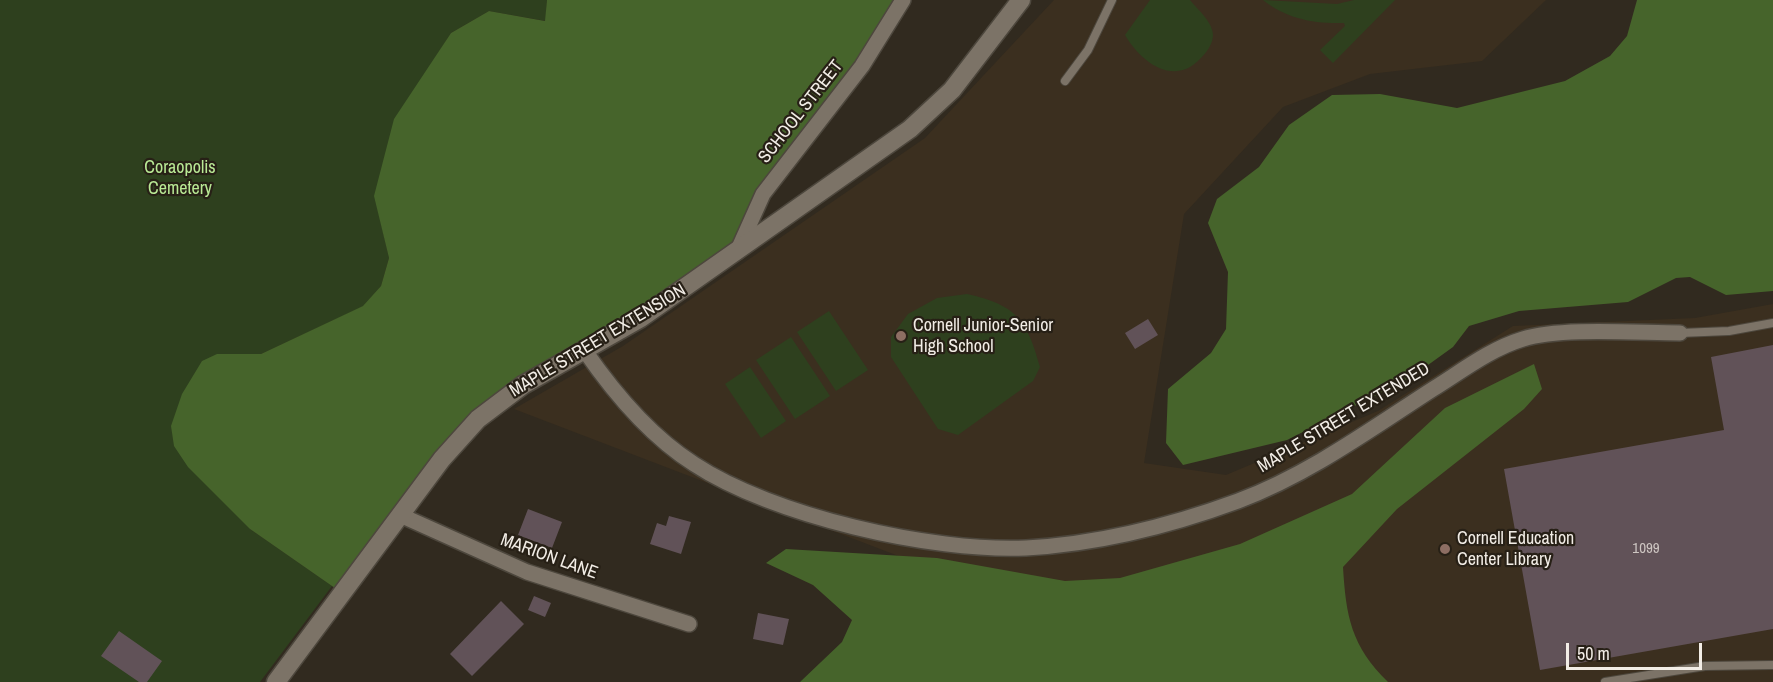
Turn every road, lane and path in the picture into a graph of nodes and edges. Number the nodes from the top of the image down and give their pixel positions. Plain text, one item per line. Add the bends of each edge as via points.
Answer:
1 (903, 0) edge
2 (1021, 0) edge
3 (1112, 0) edge
4 (1065, 81) dead end
5 (737, 252) junction
6 (1773, 323) edge
7 (1680, 333) joint
8 (585, 351) junction
9 (400, 515) junction
10 (689, 624) dead end
11 (1773, 665) edge
12 (276, 682) edge
13 (1605, 682) edge

1 - 5 street, SCHOOL STREET via 862,66 763,194
2 - 5 street, MAPLE STREET EXTENSION via 968,71 932,111
3 - 4 lane via 1088,50
5 - 8 street, MAPLE STREET EXTENSION
6 - 7 lane via 1729,332
7 - 8 street, MAPLE STREET EXTENDED via 1527,338 1482,358 1327,456 1241,500 1120,536 1023,548 963,545 841,524 724,482 692,463 632,410
8 - 9 street, MAPLE STREET EXTENSION via 523,385 478,419
9 - 10 street, MARION LANE via 527,572
9 - 12 street, MAPLE STREET EXTENSION
11 - 13 lane via 1705,666

